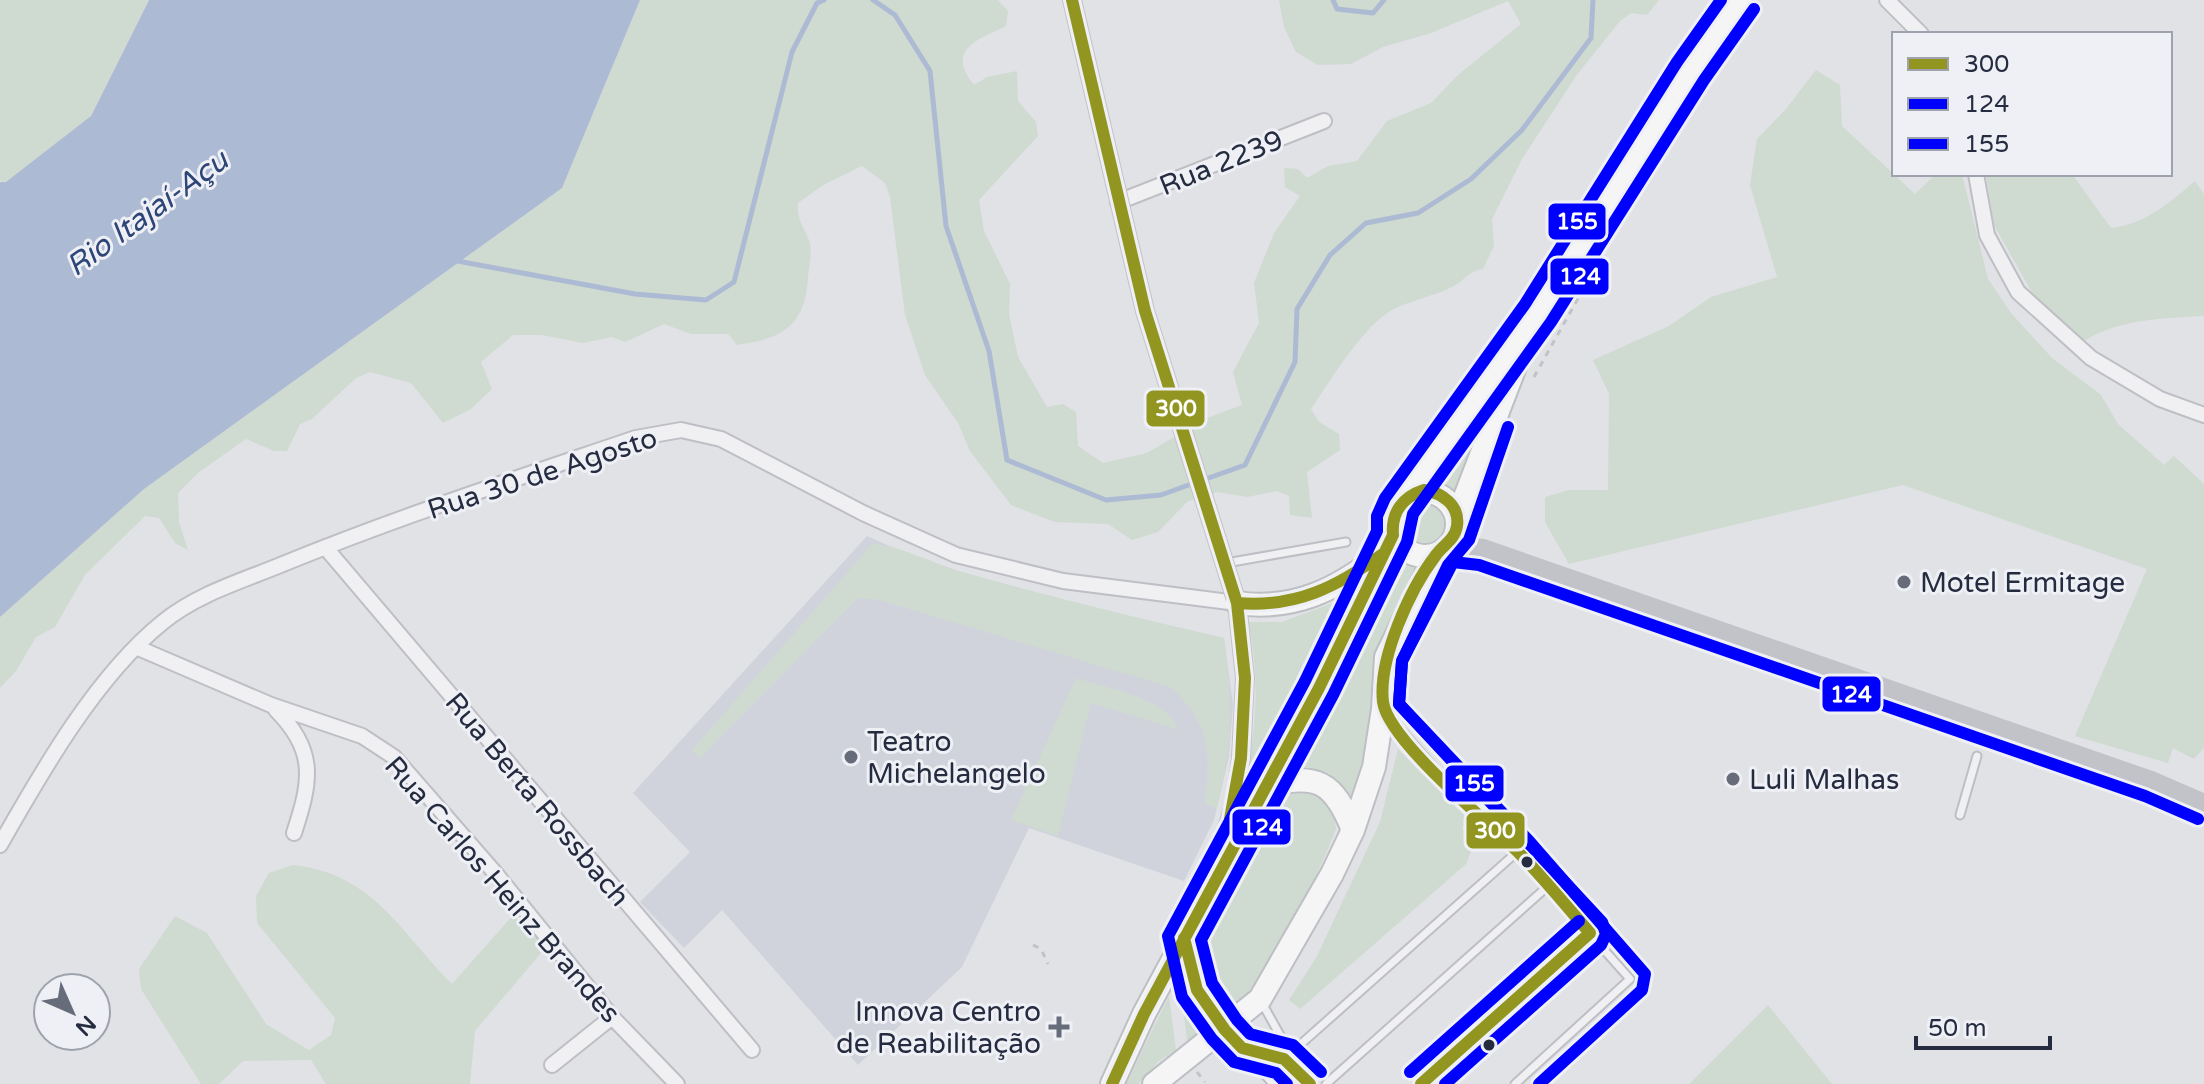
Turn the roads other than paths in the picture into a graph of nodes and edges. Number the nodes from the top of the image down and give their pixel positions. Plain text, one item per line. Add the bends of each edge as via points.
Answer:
1 (1072, 0) edge
2 (1741, 0) edge
3 (1887, 0) edge
4 (1919, 32) edge
5 (1324, 121) dead end
6 (1976, 176) edge
7 (1118, 202) junction
8 (1538, 313) junction
9 (2204, 415) edge
10 (1407, 497) junction
11 (1450, 536) junction
12 (1346, 542) dead end
13 (1389, 544) junction
14 (325, 547) junction
15 (1224, 564) junction
16 (1237, 603) junction
17 (136, 647) junction
18 (1392, 704) junction
19 (271, 705) junction
20 (1977, 756) dead end
21 (1267, 786) junction
22 (2204, 804) edge
23 (1960, 815) dead end
24 (1353, 830) junction
25 (294, 833) dead end
26 (0, 845) edge
27 (1517, 852) junction
28 (1548, 886) junction
29 (1208, 894) junction
30 (1590, 933) junction
31 (1184, 938) junction
32 (1260, 999) junction
33 (612, 1017) junction
34 (1225, 1030) junction
35 (1242, 1048) junction
36 (752, 1050) dead end
37 (1284, 1059) junction
38 (552, 1065) dead end
39 (677, 1084) edge
40 (1112, 1084) edge
41 (1154, 1084) edge
42 (1273, 1084) edge
43 (1310, 1084) edge
44 (1326, 1084) edge
45 (1421, 1084) edge
46 (1515, 1084) edge

1 - 7 main road
2 - 8 main road
3 - 4 street
5 - 7 street, Rua 2239
6 - 9 street via 1987,235 2018,292 2100,364 2160,399
7 - 15 main road via 1181,432
8 - 10 main road
8 - 11 main road
10 - 11 main road via 1433,491 1448,499
10 - 13 main road via 1395,512
11 - 13 main road via 1421,557
11 - 18 main road via 1386,657
11 - 22 main road
12 - 15 lane
13 - 16 main road via 1344,581 1295,603
13 - 21 main road
14 - 16 street, Rua 30 de Agosto via 636,438 681,430 721,439 956,555 1063,581
14 - 17 street, Rua 30 de Agosto via 197,599
14 - 36 street, Rua Berta Rossbach
15 - 16 main road
16 - 29 main road via 1245,678 1241,758 1236,798
17 - 19 street, Rua Carlos Heinz Brandes
17 - 26 street, Rua 30 de Agosto via 84,711
18 - 24 main road
18 - 27 lane via 1449,785
19 - 25 street via 304,748 309,774
19 - 33 street, Rua Carlos Heinz Brandes via 362,736 394,757
20 - 23 lane
21 - 24 main road via 1295,778 1319,781 1334,793
21 - 29 main road
24 - 32 main road
27 - 28 lane
27 - 37 lane
28 - 30 lane
28 - 44 lane
29 - 31 main road
30 - 45 lane
30 - 46 lane via 1630,979
31 - 34 main road via 1197,990
31 - 40 main road
32 - 34 main road
32 - 37 lane via 1281,1037
33 - 38 street
33 - 39 street, Rua Carlos Heinz Brandes
34 - 35 lane
34 - 41 main road
35 - 37 lane
35 - 42 lane
37 - 43 lane

